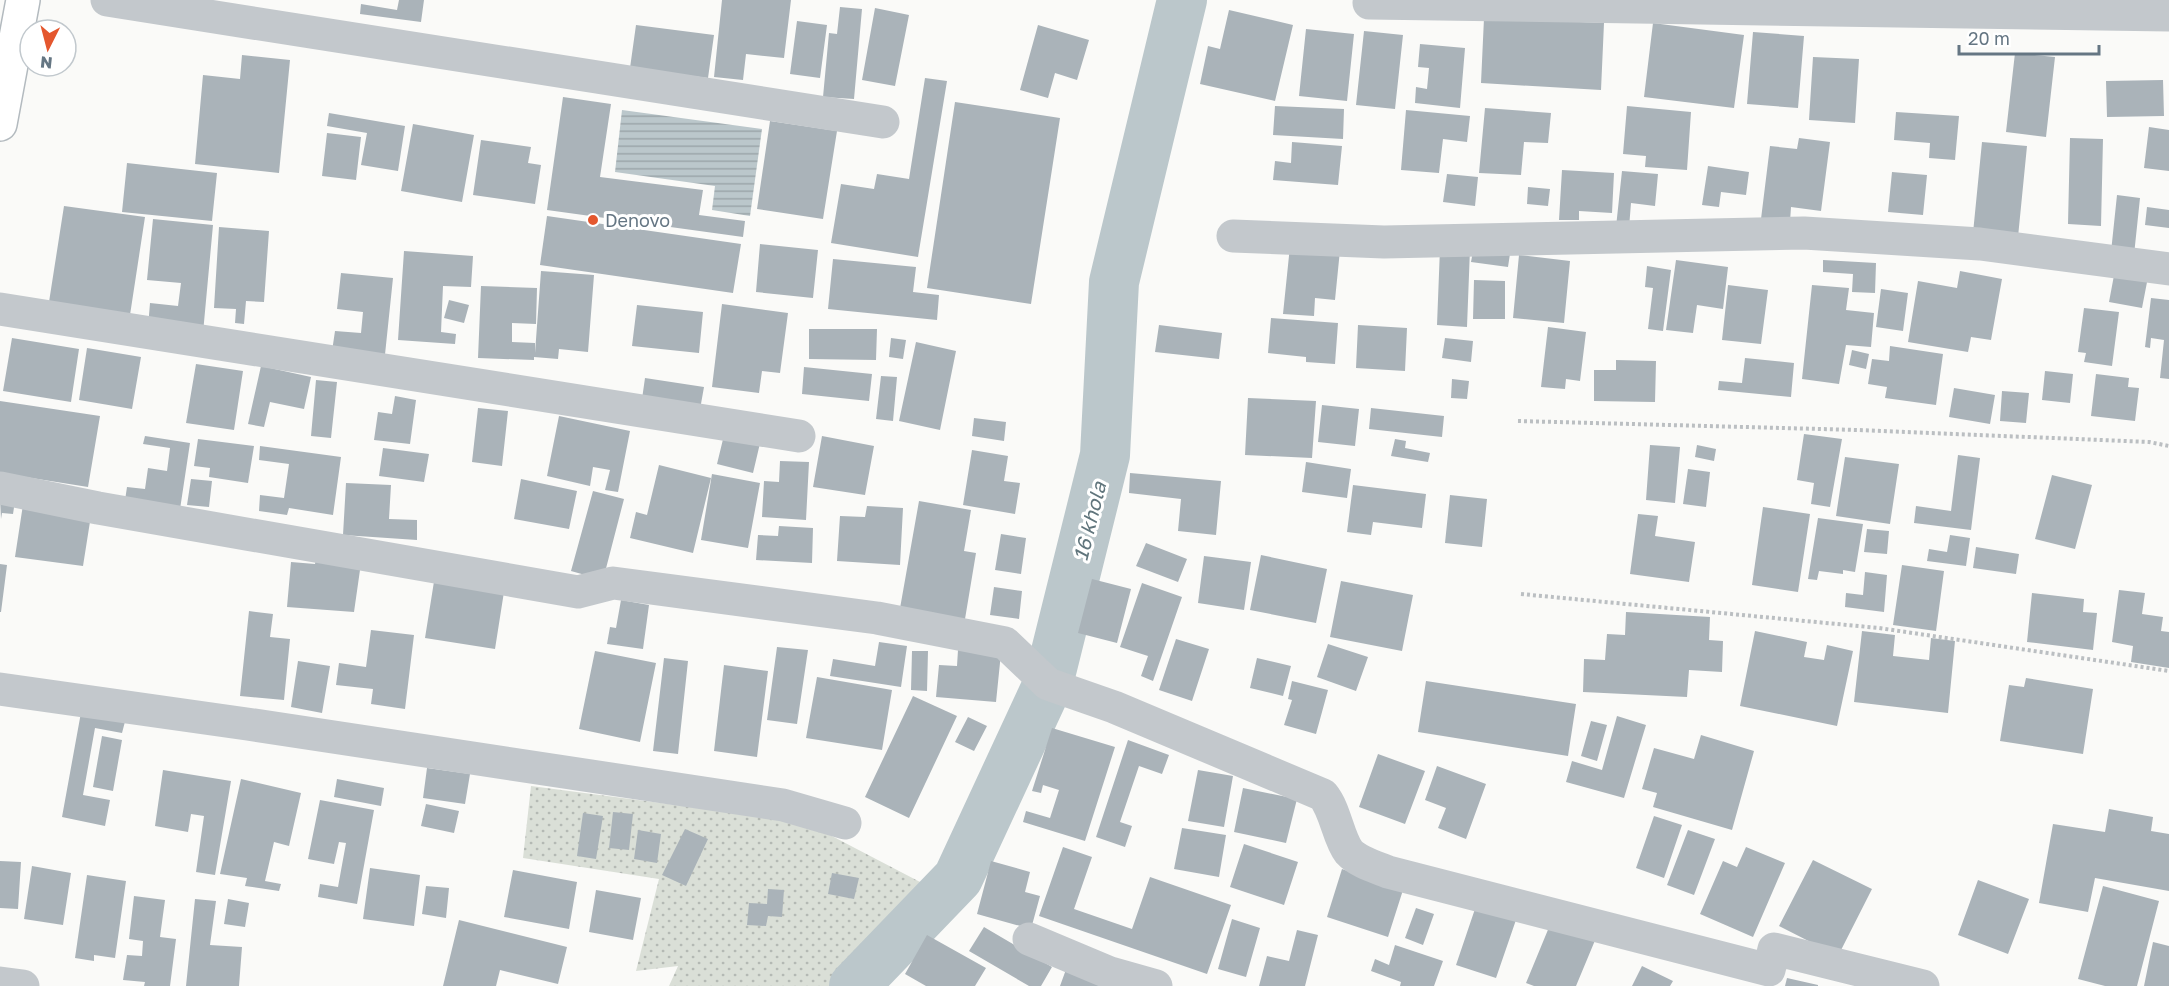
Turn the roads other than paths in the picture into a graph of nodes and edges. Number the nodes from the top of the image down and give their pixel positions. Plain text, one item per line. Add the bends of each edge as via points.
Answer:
1 (23, 0) edge
2 (107, 0) edge
3 (1369, 3) dead end
4 (2169, 15) edge
5 (883, 122) dead end
6 (0, 124) edge
7 (1233, 236) dead end
8 (2169, 269) edge
9 (0, 309) edge
10 (799, 436) dead end
11 (0, 488) edge
12 (0, 689) edge
13 (845, 823) dead end
14 (1029, 939) dead end
15 (0, 983) edge
16 (23, 986) edge
17 (1156, 986) edge
18 (1923, 986) edge

1 - 6 street
2 - 5 street
3 - 4 street
7 - 8 street via 1384,242 1804,233 1980,244
9 - 10 street
11 - 18 street via 578,592 613,583 877,618 1005,643 1048,684 1114,707 1323,795 1348,851 1388,872 1769,970 1774,949
12 - 13 street via 783,805
14 - 17 street via 1110,973
15 - 16 street

